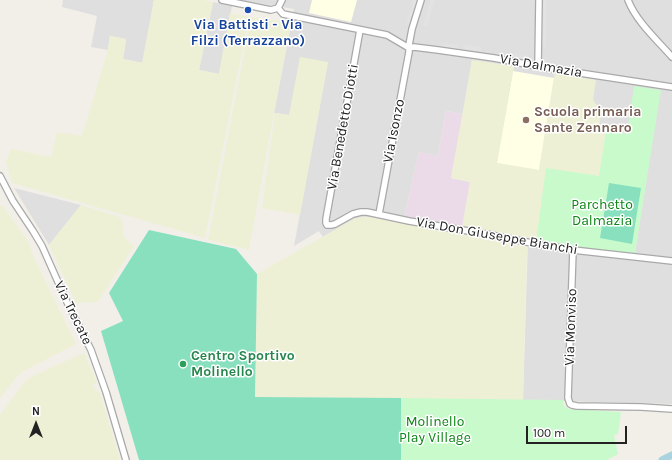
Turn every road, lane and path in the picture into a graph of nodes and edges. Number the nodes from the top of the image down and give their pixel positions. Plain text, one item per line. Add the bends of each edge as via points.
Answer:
1 (222, 0) edge
2 (282, 0) edge
3 (421, 0) edge
4 (539, 0) edge
5 (628, 0) edge
6 (278, 8) junction
7 (360, 30) junction
8 (409, 48) junction
9 (672, 57) edge
10 (538, 66) junction
11 (672, 87) edge
12 (0, 176) edge
13 (379, 214) junction
14 (326, 224) joint
15 (574, 250) junction
16 (672, 261) edge
17 (672, 409) edge
18 (126, 460) edge

1 - 6 street via 271,10
2 - 6 street
3 - 8 street, Via Isonzo
4 - 10 street
5 - 9 street via 639,20
6 - 7 street via 283,14
7 - 8 street via 387,35
7 - 14 street, Via Benedetto Diotti
8 - 10 street, Via Dalmazia via 445,51
8 - 13 street, Via Isonzo
10 - 11 street, Via Dalmazia
12 - 18 street, Via Trecate via 12,201 42,246 88,344 101,376
13 - 14 street, Via Don Giuseppe Bianchi via 361,212 335,224
13 - 15 street, Via Don Giuseppe Bianchi
15 - 16 street, Via Don Giuseppe Bianchi
15 - 17 street, Via Monviso via 568,398 570,404

